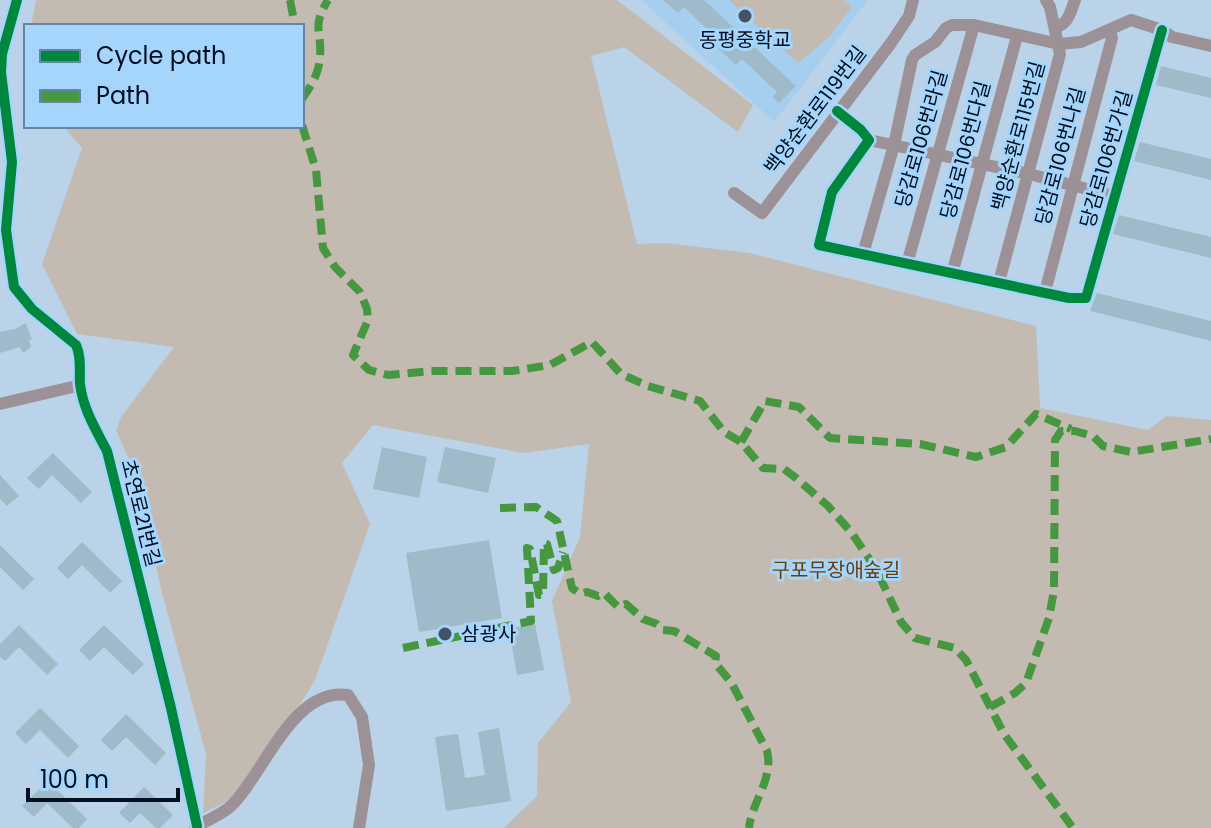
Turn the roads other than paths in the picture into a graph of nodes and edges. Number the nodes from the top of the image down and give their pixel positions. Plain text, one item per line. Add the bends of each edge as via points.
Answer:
1 (17, 0) edge
2 (913, 0) edge
3 (1046, 0) edge
4 (1075, 0) edge
5 (974, 25) junction
6 (1055, 28) junction
7 (1110, 30) junction
8 (1162, 30) junction
9 (1017, 36) junction
10 (891, 43) junction
11 (1059, 44) junction
12 (1211, 46) edge
13 (912, 60) junction
14 (837, 111) junction
15 (869, 140) junction
16 (894, 145) junction
17 (938, 155) junction
18 (981, 165) junction
19 (1029, 174) junction
20 (1073, 185) junction
21 (734, 193) dead end
22 (1114, 196) junction
23 (863, 254) junction
24 (907, 264) junction
25 (952, 274) junction
26 (999, 282) junction
27 (1045, 292) junction
28 (81, 385) junction
29 (0, 404) edge
30 (196, 827) edge
31 (359, 828) edge

1 - 28 street, 초연로21번길 via 1,72 12,162 6,230 14,287 76,345
2 - 10 street, 백양순환로119번길
3 - 6 street, 백양순환로115번길
4 - 6 street via 1064,25
5 - 9 street
5 - 13 street via 946,28
5 - 17 street, 당감로106번라길
6 - 11 street, 백양순환로115번길
7 - 8 street via 1131,20
7 - 11 street
7 - 20 street, 당감로106번나길
8 - 12 street
8 - 22 street, 당감로106번가길
9 - 11 street
9 - 18 street, 당감로106번다길
10 - 13 street
10 - 14 street, 백양순환로119번길
11 - 19 street, 백양순환로115번길
13 - 16 street
14 - 15 street
14 - 21 street, 백양순환로119번길 via 762,213
15 - 16 street
15 - 23 street via 832,192 819,245
16 - 17 street
16 - 23 street
17 - 18 street
17 - 24 street, 당감로106번라길
18 - 19 street
18 - 25 street, 당감로106번다길
19 - 20 street
19 - 26 street, 백양순환로115번길
20 - 22 street
20 - 27 street, 당감로106번나길
22 - 27 street, 당감로106번가길 via 1086,298
23 - 24 street
24 - 25 street
25 - 26 street
26 - 27 street
28 - 29 street
28 - 30 street, 초연로21번길 via 87,413 107,451
30 - 31 street via 231,806 297,716 317,698 334,693 348,695 362,717 369,765

